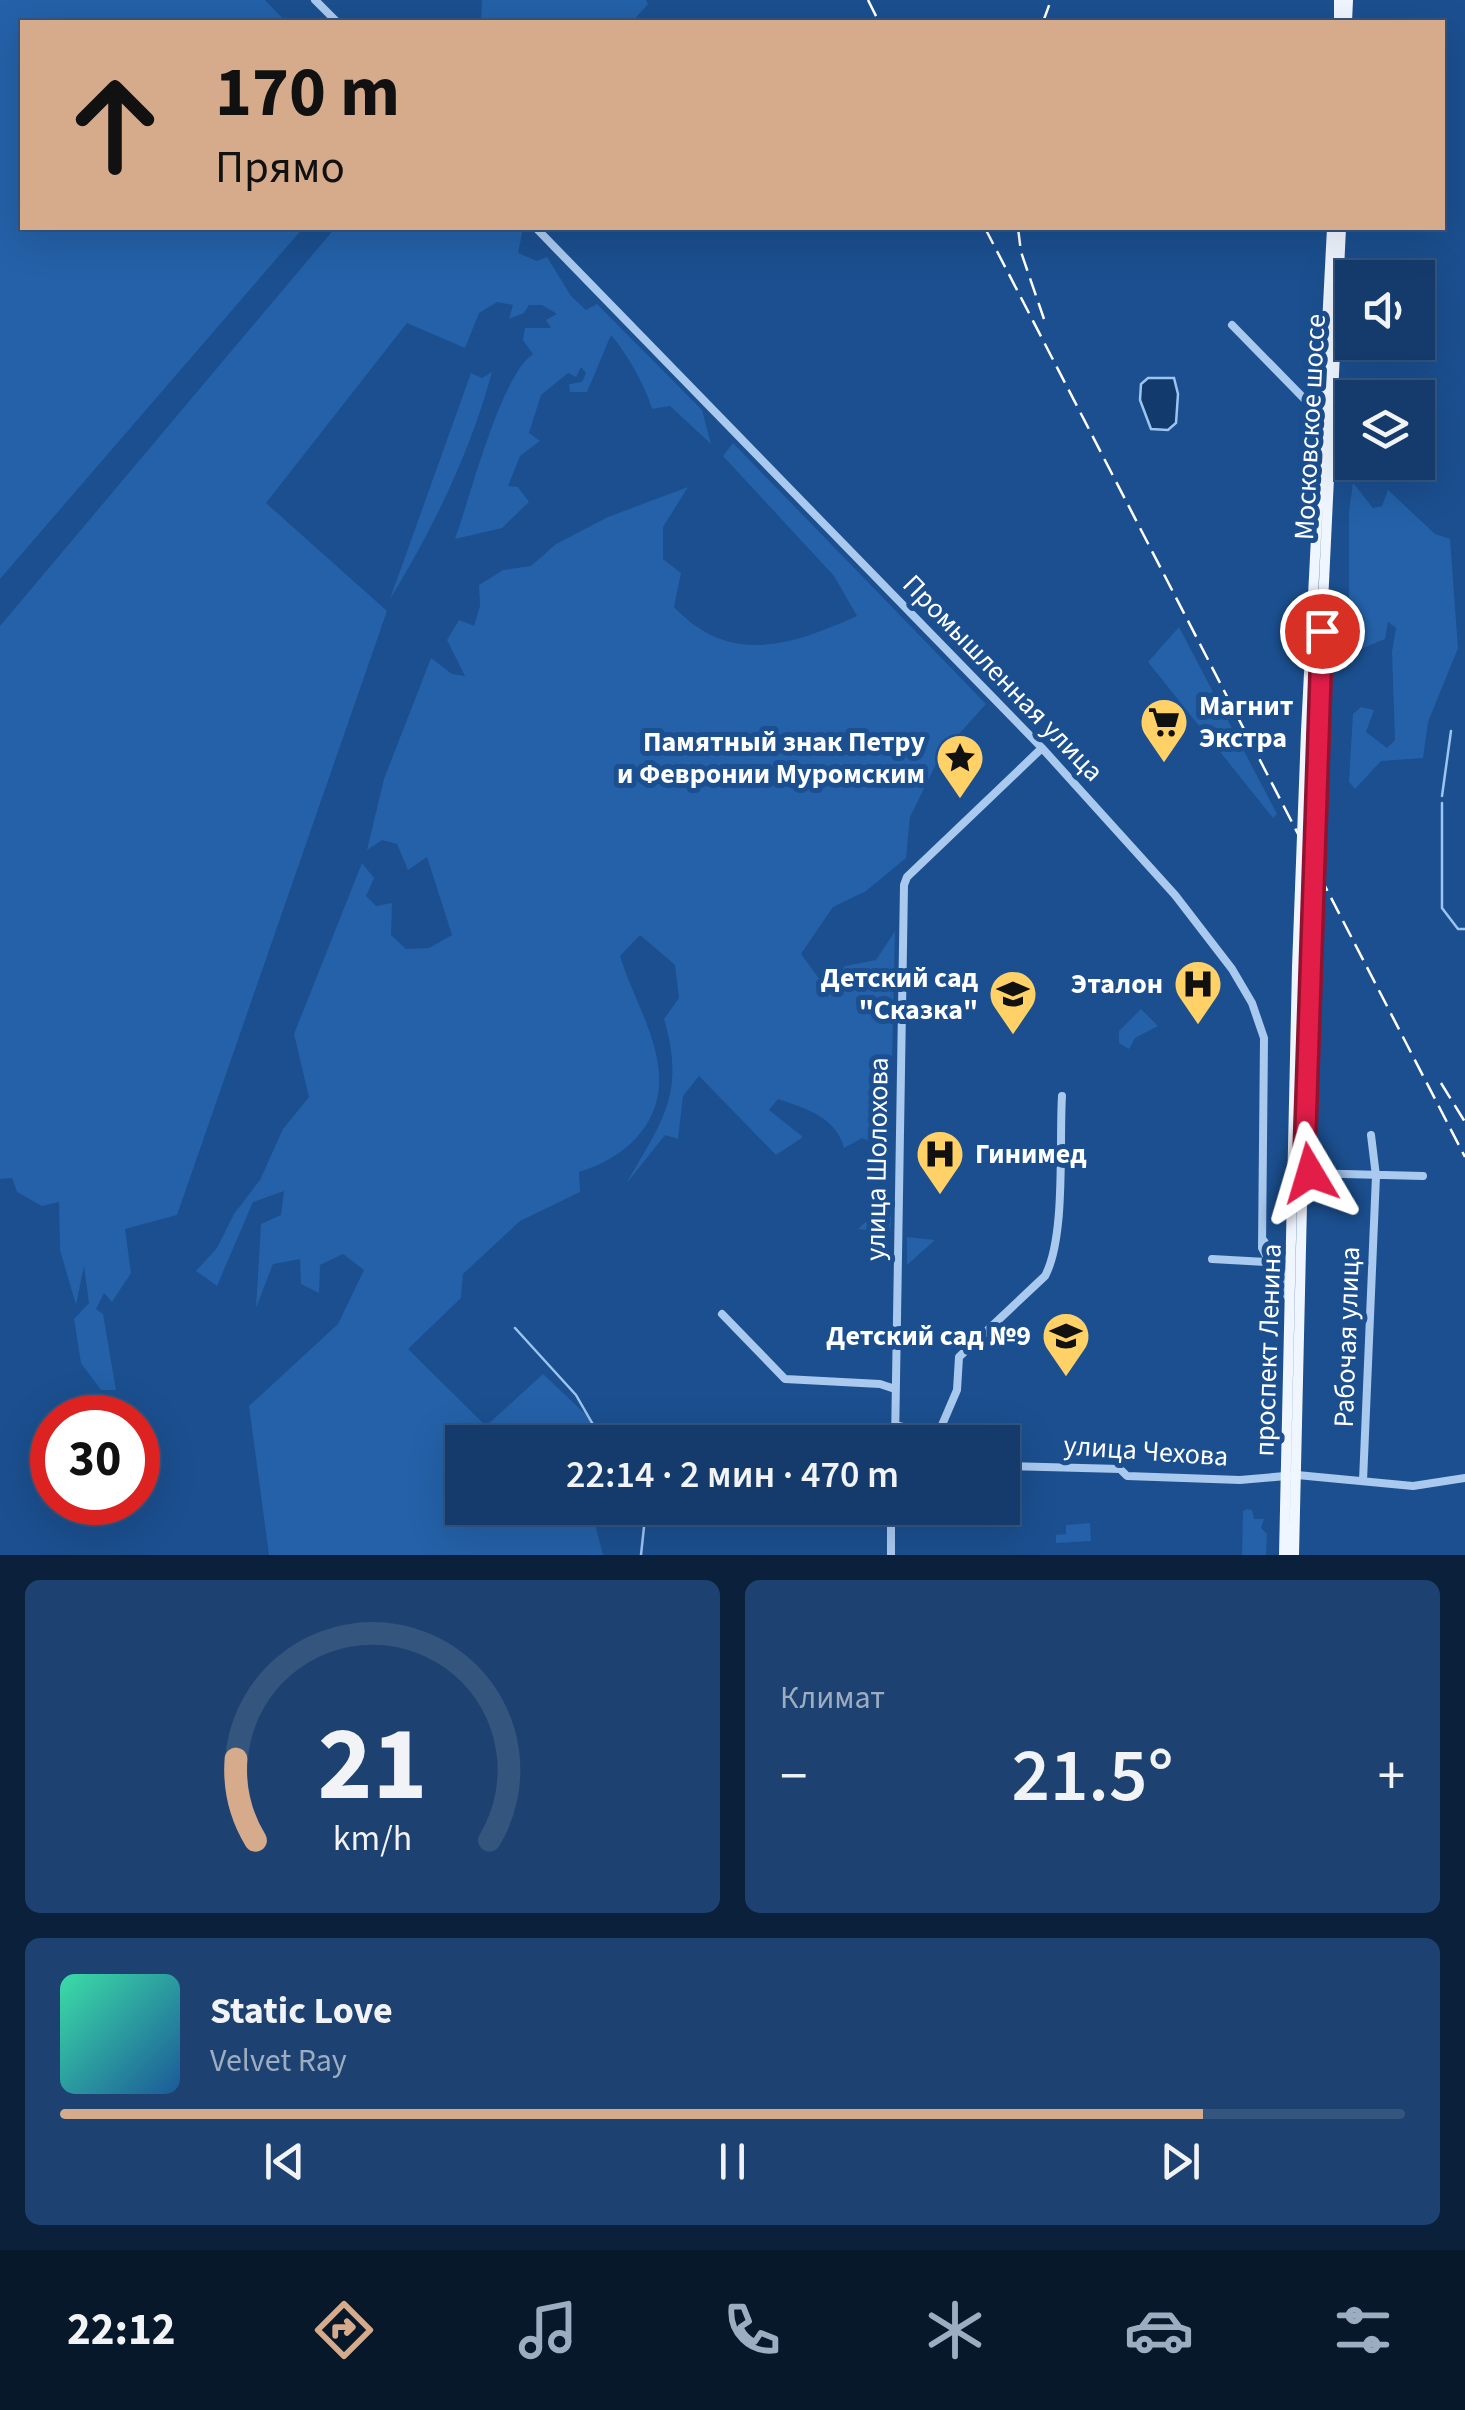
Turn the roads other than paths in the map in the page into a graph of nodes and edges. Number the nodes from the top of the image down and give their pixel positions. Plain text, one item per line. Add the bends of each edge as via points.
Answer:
1 (315, 0) edge
2 (334, 20) edge
3 (538, 230) edge
4 (1332, 230) edge
5 (1341, 230) edge
6 (1232, 326) dead end
7 (1329, 420) junction
8 (1042, 748) junction
9 (1296, 967) joint
10 (1307, 986) joint
11 (1062, 1096) dead end
12 (1371, 1136) dead end
13 (1304, 1174) junction
14 (1376, 1176) junction
15 (1423, 1176) dead end
16 (1294, 1243) junction
17 (1266, 1244) junction
18 (1212, 1259) dead end
19 (1266, 1262) junction
20 (1296, 1298) junction
21 (722, 1314) dead end
22 (895, 1390) junction
23 (896, 1424) joint
24 (1020, 1466) edge
25 (1292, 1475) junction
26 (1465, 1478) edge
27 (1363, 1481) junction
28 (891, 1525) edge
29 (890, 1555) edge
30 (1284, 1555) edge
31 (1294, 1555) edge

1 - 2 street
3 - 8 street, Промышленная улица
4 - 7 main road, Московское шоссе
5 - 7 main road, Московское шоссе
6 - 7 street
7 - 9 main road, Московское шоссе, bridge
7 - 10 main road, Московское шоссе, bridge
8 - 17 street, Промышленная улица via 1175,895 1252,1003 1267,1072
8 - 22 street, улица Шолохова via 907,876
9 - 16 main road, проспект Ленина
10 - 13 main road, проспект Ленина
11 - 23 street via 1052,1263 958,1357 957,1390 938,1432
12 - 14 street, Рабочая улица
13 - 14 street
13 - 20 main road, проспект Ленина
14 - 15 street
14 - 27 street, Рабочая улица
16 - 17 street via 1279,1253
16 - 20 main road, проспект Ленина
17 - 19 street, Промышленная улица
17 - 20 street
18 - 19 street
19 - 20 street, Промышленная улица via 1284,1297
20 - 25 main road, проспект Ленина
21 - 22 street via 785,1379
22 - 23 street, улица Шолохова
24 - 25 street, улица Чехова via 1120,1469 1127,1476
25 - 27 street, улица Чехова
25 - 30 main road, проспект Ленина
25 - 31 main road, проспект Ленина
26 - 27 street, улица Чехова via 1413,1486
28 - 29 street

